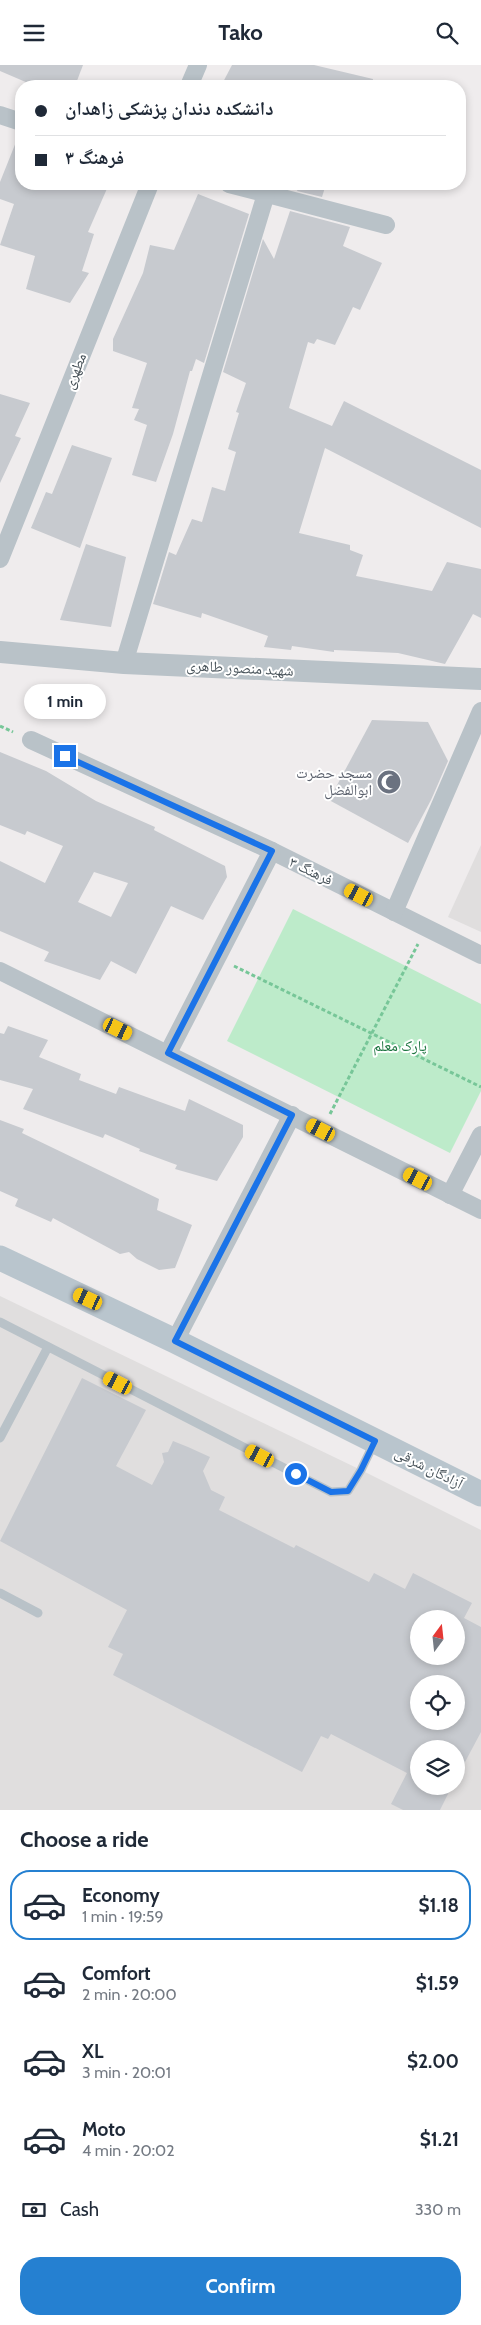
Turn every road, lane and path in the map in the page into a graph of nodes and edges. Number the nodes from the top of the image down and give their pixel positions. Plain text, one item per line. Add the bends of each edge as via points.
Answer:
1 (198, 65) edge
2 (192, 80) edge
3 (0, 115) edge
4 (15, 119) edge
5 (148, 190) edge
6 (251, 190) edge
7 (266, 194) junction
8 (386, 225) dead end
9 (0, 559) edge
10 (0, 652) edge
11 (124, 663) junction
12 (481, 679) edge
13 (481, 711) edge
14 (31, 740) dead end
15 (272, 851) junction
16 (394, 912) junction
17 (426, 928) junction
18 (481, 955) edge
19 (217, 958) junction
20 (0, 971) edge
21 (372, 1033) junction
22 (168, 1053) junction
23 (481, 1087) edge
24 (292, 1115) junction
25 (321, 1130) junction
26 (481, 1135) edge
27 (450, 1195) junction
28 (481, 1210) edge
29 (0, 1258) edge
30 (0, 1322) edge
31 (175, 1341) junction
32 (48, 1347) junction
33 (0, 1438) edge
34 (375, 1441) junction
35 (481, 1494) edge
36 (0, 1593) edge
37 (38, 1613) dead end

1 - 2 street
3 - 4 street
5 - 9 street, مطهری
6 - 7 street
7 - 8 street
7 - 11 street
10 - 11 street, شهید منصور طاهری
11 - 12 street, شهید منصور طاهری
13 - 16 street
14 - 15 street, فرهنگ ۳
15 - 16 street, فرهنگ ۳
15 - 19 street
16 - 17 street, فرهنگ ۳
17 - 18 street, فرهنگ ۳
17 - 21 path
19 - 21 path
19 - 22 street
20 - 22 street
21 - 23 path
21 - 25 path
22 - 24 street
24 - 25 street
24 - 31 street
25 - 27 street
26 - 27 street
27 - 28 street
29 - 31 main road, آزادگان شرقی
30 - 32 lane
31 - 34 main road, آزادگان شرقی
32 - 33 lane
32 - 34 lane via 331,1492 348,1491
34 - 35 main road, آزادگان شرقی
36 - 37 lane

